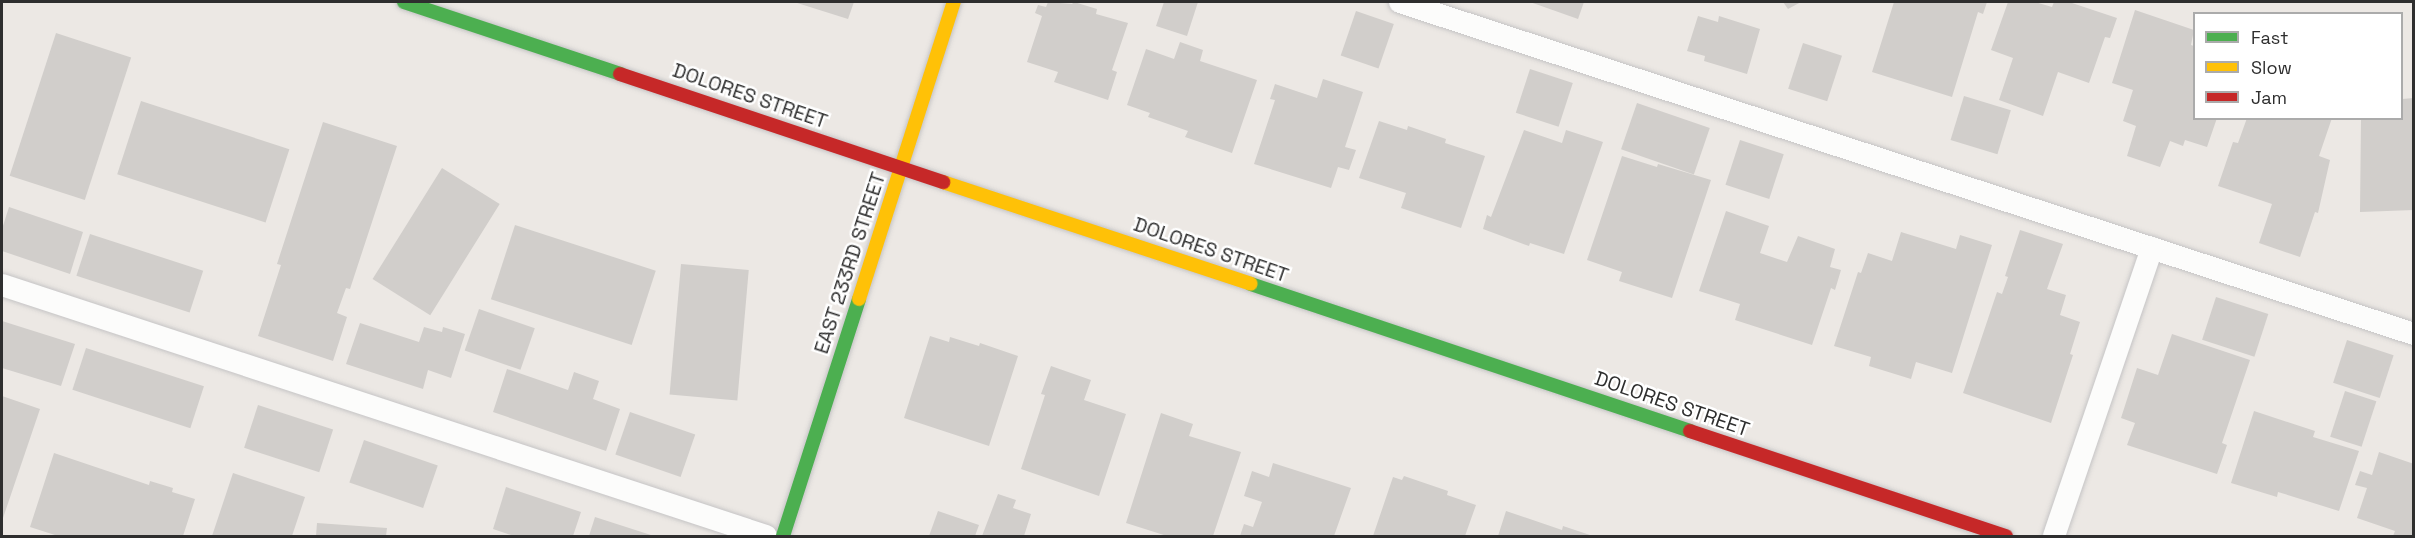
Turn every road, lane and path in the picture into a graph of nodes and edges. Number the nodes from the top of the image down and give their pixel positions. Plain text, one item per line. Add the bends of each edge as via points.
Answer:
1 (404, 2) edge
2 (954, 2) edge
3 (1400, 2) edge
4 (902, 167) junction
5 (2152, 248) junction
6 (2, 285) edge
7 (2414, 334) edge
8 (766, 537) edge
9 (783, 537) edge
10 (2006, 537) edge
11 (2054, 537) edge

1 - 4 street, DOLORES STREET
2 - 4 street, EAST 233RD STREET
3 - 5 lane
4 - 9 street, EAST 233RD STREET
4 - 10 street, DOLORES STREET
5 - 7 lane
5 - 11 lane
6 - 8 lane

